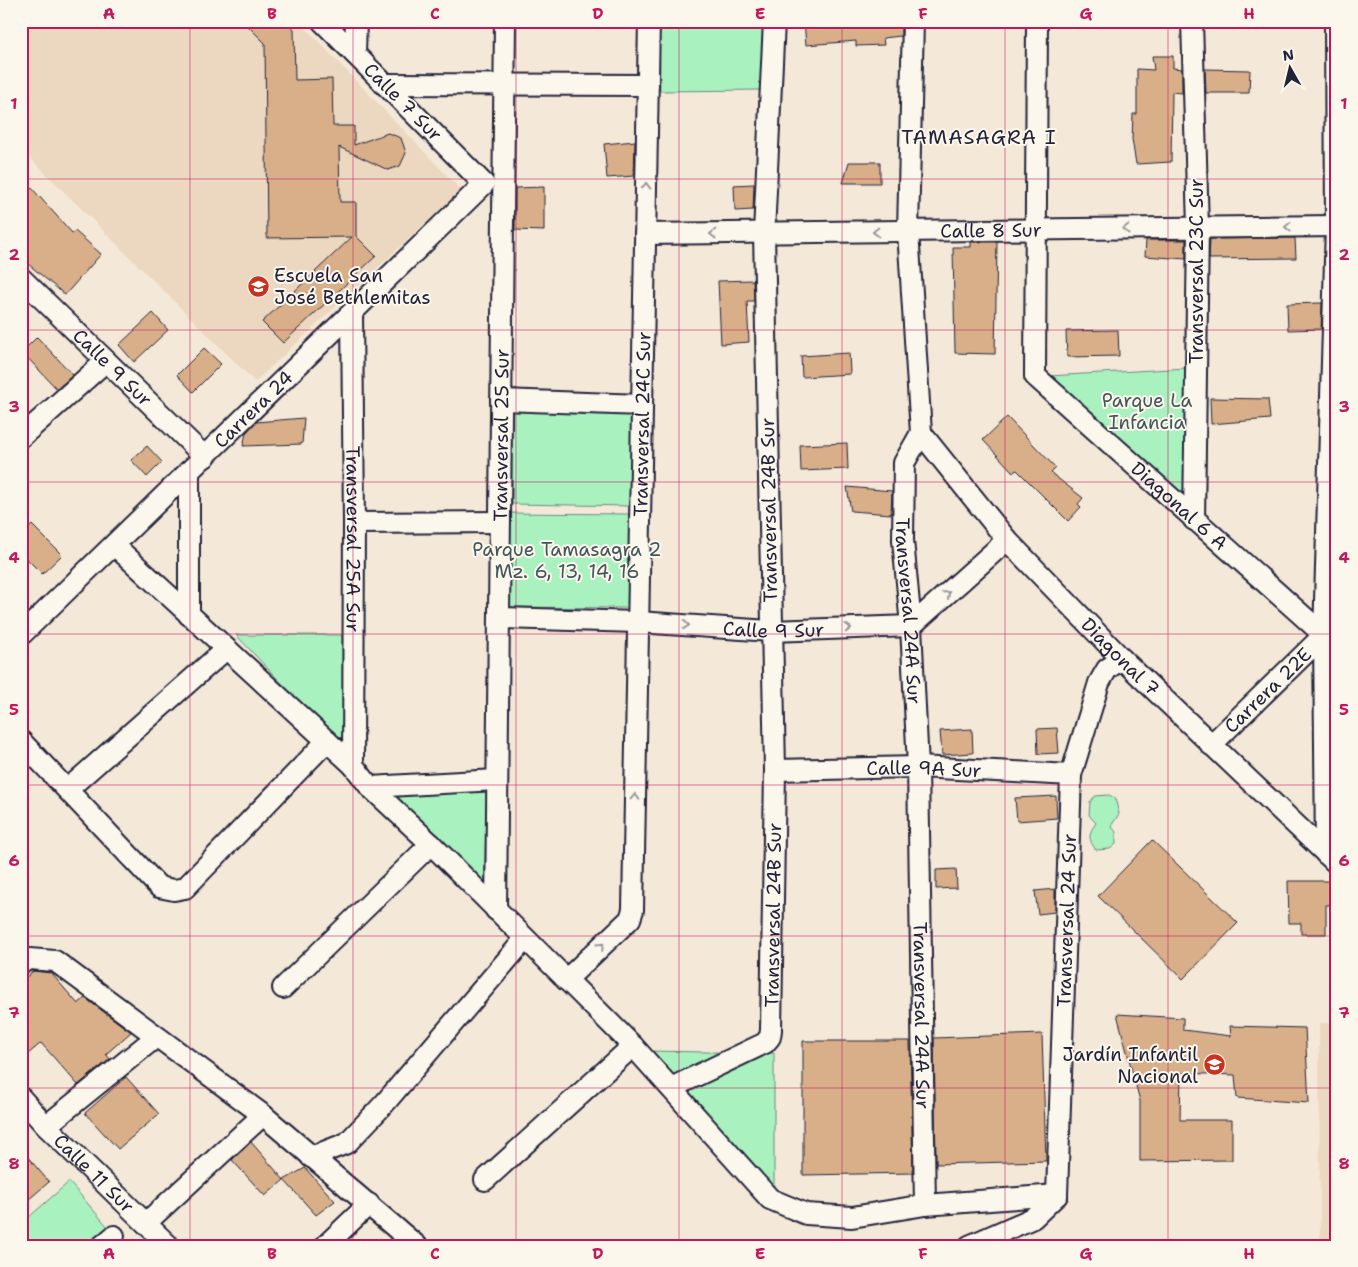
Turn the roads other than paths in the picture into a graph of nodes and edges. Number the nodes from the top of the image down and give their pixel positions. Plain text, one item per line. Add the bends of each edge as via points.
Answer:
1 (322, 21) edge
2 (356, 21) edge
3 (506, 21) edge
4 (649, 21) edge
5 (774, 21) edge
6 (913, 21) edge
7 (1037, 21) edge
8 (1192, 21) edge
9 (1335, 21) edge
10 (355, 54) junction
11 (384, 84) junction
12 (505, 84) junction
13 (648, 85) junction
14 (484, 184) joint
15 (1336, 226) edge
16 (1198, 228) junction
17 (1035, 230) junction
18 (908, 231) junction
19 (764, 233) junction
20 (645, 234) junction
21 (21, 278) edge
22 (352, 313) junction
23 (106, 361) junction
24 (501, 400) junction
25 (642, 405) junction
26 (921, 433) junction
27 (21, 437) edge
28 (204, 457) junction
29 (189, 471) junction
30 (1194, 520) junction
31 (500, 522) junction
32 (354, 523) junction
33 (1007, 540) junction
34 (114, 545) junction
35 (189, 615) junction
36 (499, 618) junction
37 (638, 622) junction
38 (25, 624) edge
39 (911, 626) junction
40 (771, 631) junction
41 (1330, 634) edge
42 (226, 649) junction
43 (1122, 659) junction
44 (21, 741) edge
45 (327, 741) junction
46 (1211, 745) junction
47 (353, 765) junction
48 (918, 768) junction
49 (775, 770) junction
50 (1072, 774) junction
51 (497, 780) junction
52 (370, 787) junction
53 (68, 789) junction
54 (431, 844) junction
55 (1332, 859) edge
56 (496, 910) junction
57 (525, 939) junction
58 (21, 963) edge
59 (566, 980) junction
60 (283, 988) dead end
61 (156, 1037) junction
62 (633, 1046) junction
63 (671, 1088) junction
64 (21, 1098) edge
65 (263, 1115) junction
66 (46, 1126) junction
67 (311, 1157) junction
68 (485, 1180) dead end
69 (1057, 1195) junction
70 (369, 1204) junction
71 (925, 1205) junction
72 (147, 1222) junction
73 (169, 1246) edge
74 (324, 1246) edge
75 (417, 1246) edge
76 (969, 1246) edge

1 - 10 street, Calle 7 Sur
2 - 10 street
3 - 12 street, Transversal 25 Sur
4 - 13 street, Transversal 24C Sur
5 - 19 street, Transversal 24B Sur
6 - 18 street
7 - 17 street
8 - 16 street, Transversal 23C Sur
9 - 15 street
10 - 11 street, Calle 7 Sur
11 - 12 street
11 - 14 street, Calle 7 Sur
12 - 13 street
12 - 24 street, Transversal 25 Sur
20 -> 13 street, Transversal 24C Sur
14 - 22 street, Carrera 24
15 -> 16 street, Calle 8 Sur
15 - 41 street
16 -> 17 street, Calle 8 Sur
16 - 30 street, Transversal 23C Sur
17 - 18 street, Calle 8 Sur
17 - 30 street, Diagonal 6 A via 1035,376
18 -> 19 street, Calle 8 Sur
18 - 26 street
19 -> 20 street, Calle 8 Sur
19 - 40 street, Transversal 24B Sur
20 - 25 street, Transversal 24C Sur
21 - 23 street, Calle 9 Sur
22 - 28 street, Carrera 24
22 - 32 street, Transversal 25A Sur
23 - 27 street
23 - 28 street, Calle 9 Sur
24 - 25 street
24 - 31 street, Transversal 25 Sur
25 - 37 street, Transversal 24C Sur
26 - 33 street, Diagonal 7
26 - 39 street, Transversal 24A Sur via 904,463 903,540
28 - 29 street, Carrera 24
29 - 34 street, Carrera 24
29 - 35 street
30 - 41 street, Diagonal 6 A
31 - 32 street
31 - 36 street, Transversal 25 Sur
32 - 47 street, Transversal 25A Sur
39 -> 33 street
33 - 43 street, Diagonal 7
34 - 35 street
34 - 38 street, Carrera 24
35 - 42 street
36 - 37 street, Calle 9 Sur
36 - 51 street, Transversal 25 Sur
37 -> 40 street, Calle 9 Sur
59 -> 37 street, Transversal 24C Sur via 630,919 633,910
40 -> 39 street, Calle 9 Sur
39 - 48 street, Transversal 24A Sur
40 - 49 street, Transversal 24B Sur
41 - 46 street, Carrera 22E
41 - 55 street
42 - 45 street
42 - 53 street
43 - 46 street, Diagonal 7
43 - 50 street, Transversal 24 Sur via 1107,670 1099,683
44 - 53 street
45 - 47 street
45 - 53 street via 185,888 160,887
46 - 55 street, Diagonal 7
47 - 52 street
48 - 49 street, Calle 9A Sur
48 - 50 street, Calle 9A Sur
48 - 71 street, Transversal 24A Sur
49 - 63 street, Transversal 24B Sur via 770,1037 765,1044
50 - 69 street, Transversal 24 Sur
51 - 52 street
51 - 56 street, Transversal 25 Sur
52 - 54 street
54 - 56 street
54 - 60 street
56 - 57 street
57 - 59 street
57 - 67 street via 347,1143
58 - 61 street via 29,959 55,961
59 - 62 street
61 - 65 street
61 - 66 street
62 - 63 street
62 - 68 street
63 - 71 street via 770,1199 806,1214 852,1217
64 - 66 street, Calle 11 Sur
65 - 67 street
65 - 72 street
66 - 72 street, Calle 11 Sur
67 - 70 street
69 - 71 street
69 - 76 street via 1033,1218
70 - 74 street
70 - 75 street
72 - 73 street, Calle 11 Sur

